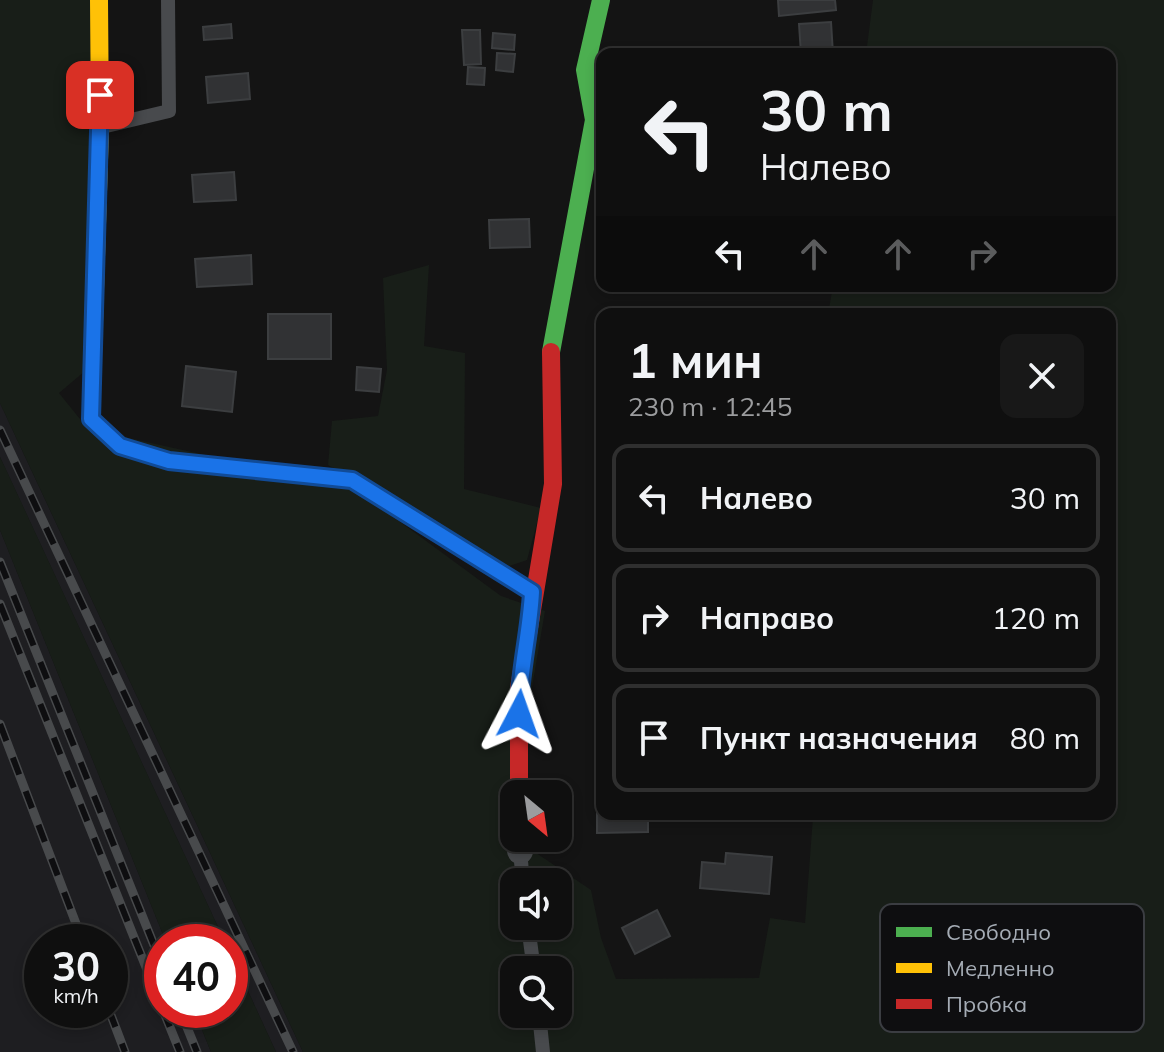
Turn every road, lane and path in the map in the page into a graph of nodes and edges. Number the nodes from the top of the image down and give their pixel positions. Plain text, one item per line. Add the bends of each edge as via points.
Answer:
1 (99, 0) edge
2 (168, 0) edge
3 (601, 0) edge
4 (100, 127) junction
5 (532, 592) junction
6 (519, 780) edge
7 (540, 1028) edge
8 (543, 1052) edge

1 - 4 street
2 - 4 lane via 169,111
3 - 5 street via 585,70 594,120 549,360 553,484 544,552
4 - 5 street via 91,419 120,446 169,461 352,480
5 - 6 street via 519,688
7 - 8 lane

